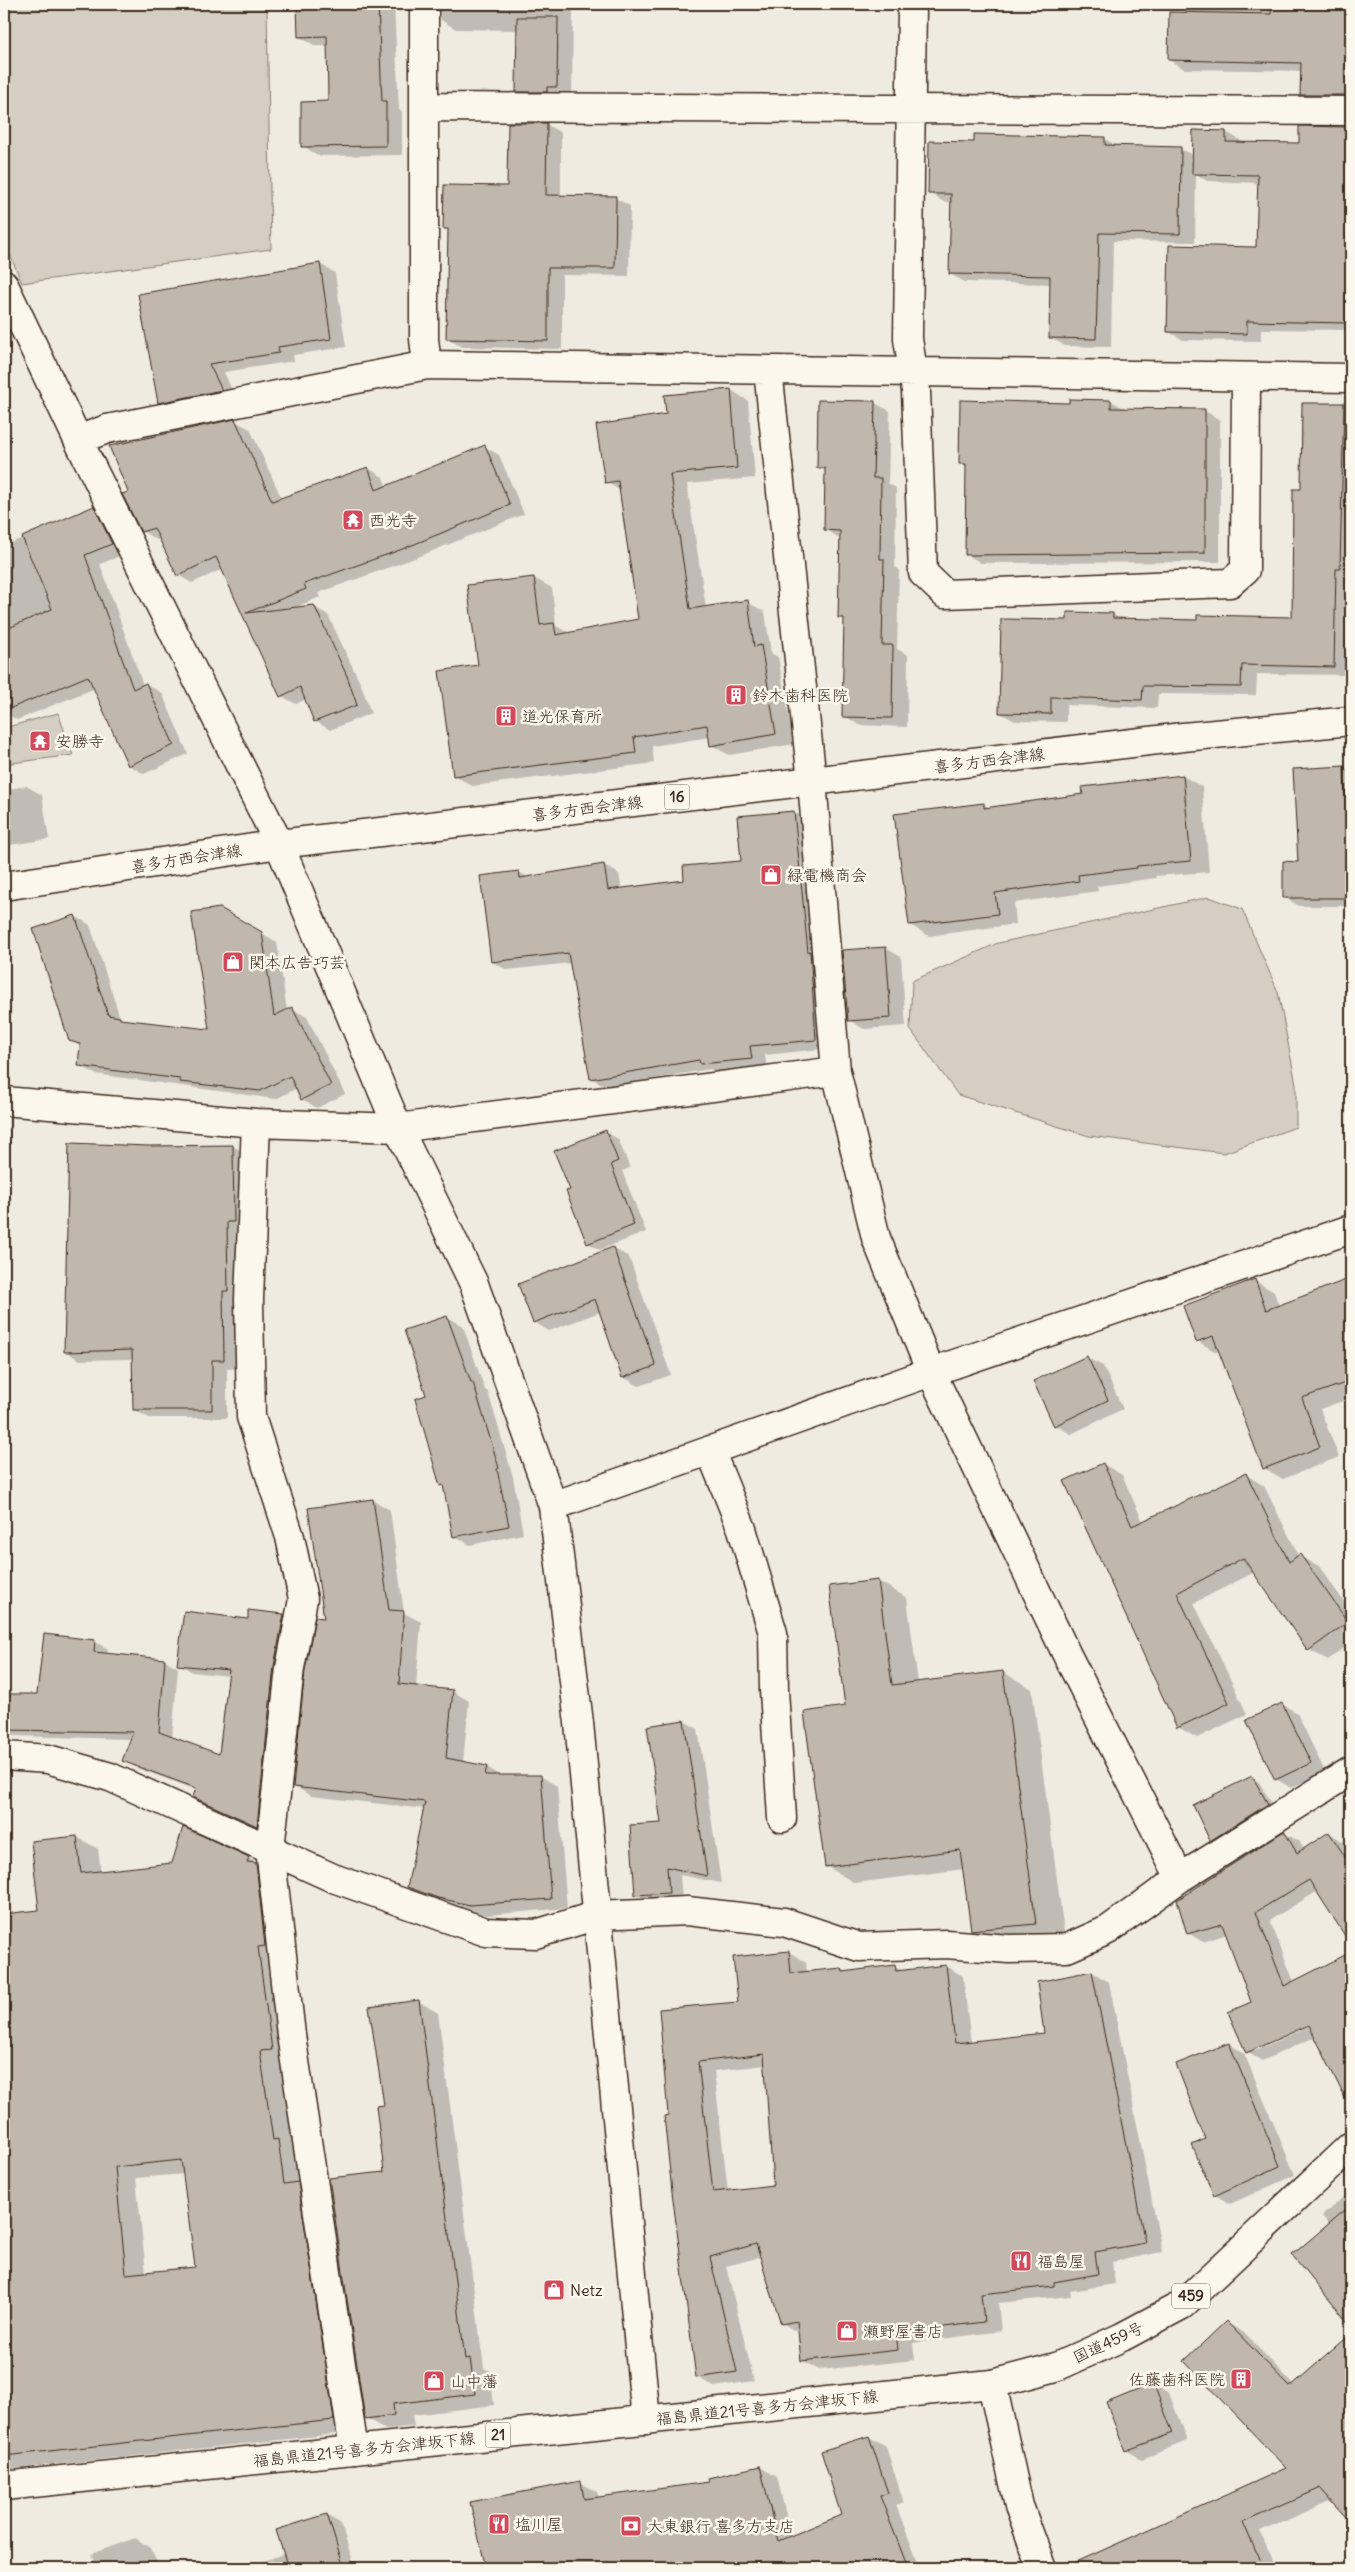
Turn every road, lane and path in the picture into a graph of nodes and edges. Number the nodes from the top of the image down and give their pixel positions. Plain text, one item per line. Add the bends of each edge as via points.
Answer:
1 (424, 4) edge
2 (912, 4) edge
3 (425, 107) junction
4 (910, 111) junction
5 (1351, 112) edge
6 (4, 284) edge
7 (427, 365) junction
8 (768, 370) junction
9 (913, 370) junction
10 (1246, 377) junction
11 (1351, 378) edge
12 (78, 440) junction
13 (1351, 721) edge
14 (812, 781) junction
15 (279, 844) junction
16 (4, 886) edge
17 (836, 1071) junction
18 (4, 1101) edge
19 (256, 1123) junction
20 (398, 1128) junction
21 (1351, 1229) edge
22 (931, 1372) junction
23 (710, 1450) junction
24 (553, 1506) junction
25 (4, 1756) edge
26 (1351, 1771) edge
27 (782, 1818) dead end
28 (270, 1849) junction
29 (1180, 1878) junction
30 (597, 1915) junction
31 (1351, 2146) edge
32 (992, 2384) junction
33 (646, 2420) junction
34 (354, 2450) junction
35 (4, 2486) edge
36 (1042, 2568) edge

1 - 3 main road
2 - 4 main road
3 - 4 main road
3 - 7 main road via 424,339
4 - 5 main road
4 - 9 main road via 908,339
6 - 12 main road
7 - 8 main road
7 - 12 main road via 107,429
8 - 9 main road
8 - 14 main road
9 - 10 main road
9 - 10 main road via 923,573 945,594 1230,583 1246,570
10 - 11 main road
12 - 15 main road
13 - 14 main road, 喜多方西会津線 / 16 via 1183,737
14 - 15 main road, 喜多方西会津線 / 16
14 - 17 main road
15 - 16 main road, 喜多方西会津線 / 16
15 - 20 main road
17 - 20 main road
17 - 22 main road via 876,1238
18 - 19 main road
19 - 20 main road
19 - 28 main road via 249,1299 251,1417 290,1537 303,1599 290,1668
20 - 24 main road via 474,1284
21 - 22 main road
22 - 23 main road
22 - 29 main road
23 - 24 main road
23 - 27 main road via 742,1529 773,1634
24 - 30 main road via 579,1723
25 - 28 main road via 48,1760 110,1777
26 - 29 main road
28 - 30 main road via 333,1878 486,1932 536,1934
28 - 34 main road via 291,2036
29 - 30 main road via 1108,1930 1067,1948 1009,1949 946,1944 859,1946 784,1922 687,1911
30 - 33 main road
31 - 32 main road, 国道459号 / 459 via 1182,2305 1056,2367
32 - 33 main road, 福島県道21号喜多方会津坂下線 / 21
32 - 36 main road via 1018,2506
33 - 34 main road, 福島県道21号喜多方会津坂下線 / 21
34 - 35 main road, 福島県道21号喜多方会津坂下線 / 21

